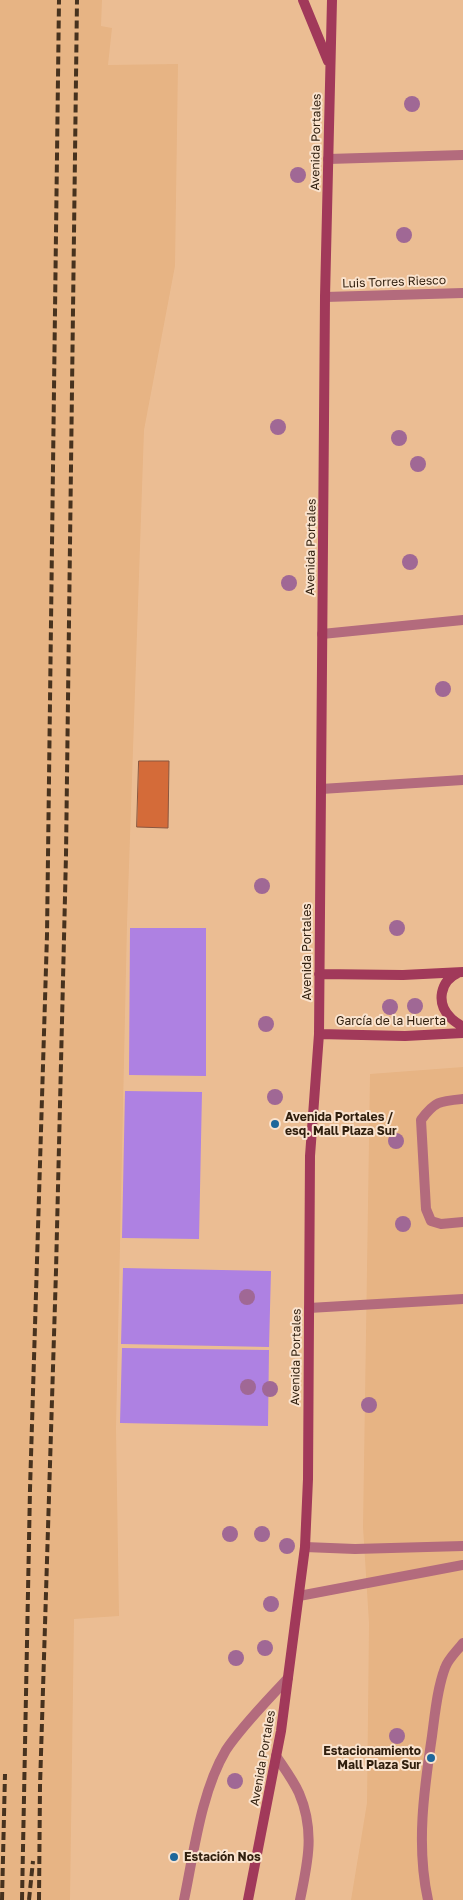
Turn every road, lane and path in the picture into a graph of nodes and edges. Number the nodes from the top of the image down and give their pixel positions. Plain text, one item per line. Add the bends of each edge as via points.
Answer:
1 (303, 0) edge
2 (332, 0) edge
3 (330, 65) junction
4 (463, 155) edge
5 (328, 159) junction
6 (463, 293) edge
7 (325, 297) junction
8 (463, 620) edge
9 (322, 634) junction
10 (463, 780) edge
11 (321, 789) junction
12 (462, 972) edge
13 (319, 974) junction
14 (463, 1027) edge
15 (463, 1033) edge
16 (319, 1034) junction
17 (463, 1099) edge
18 (463, 1222) edge
19 (463, 1299) edge
20 (309, 1308) junction
21 (463, 1546) edge
22 (305, 1547) junction
23 (463, 1565) edge
24 (299, 1596) junction
25 (463, 1643) edge
26 (288, 1678) junction
27 (276, 1756) junction
28 (184, 1900) edge
29 (248, 1900) edge
30 (300, 1900) edge
31 (428, 1900) edge

1 - 3 main road
2 - 3 main road, Avenida Portales
3 - 5 main road, Avenida Portales
4 - 5 street
5 - 7 main road, Avenida Portales
6 - 7 street, Luis Torres Riesco
7 - 9 main road, Avenida Portales
8 - 9 street
9 - 11 main road, Avenida Portales
10 - 11 street
11 - 13 main road, Avenida Portales
12 - 13 main road
12 - 14 main road via 448,978 442,998 448,1015
13 - 16 main road, Avenida Portales
15 - 16 main road, García de la Huerta via 405,1036
16 - 20 main road, Avenida Portales via 310,1156
17 - 18 street via 440,1101 430,1107 421,1120 426,1209 432,1220 441,1224
19 - 20 street
20 - 22 main road, Avenida Portales
21 - 22 street
22 - 24 main road, Avenida Portales
23 - 24 street
24 - 26 main road, Avenida Portales
25 - 31 street via 445,1666 426,1772 422,1848
26 - 27 main road, Avenida Portales
26 - 28 street via 226,1750 218,1766 202,1812
27 - 29 main road, Avenida Portales
27 - 30 street via 298,1792 308,1821 308,1863

